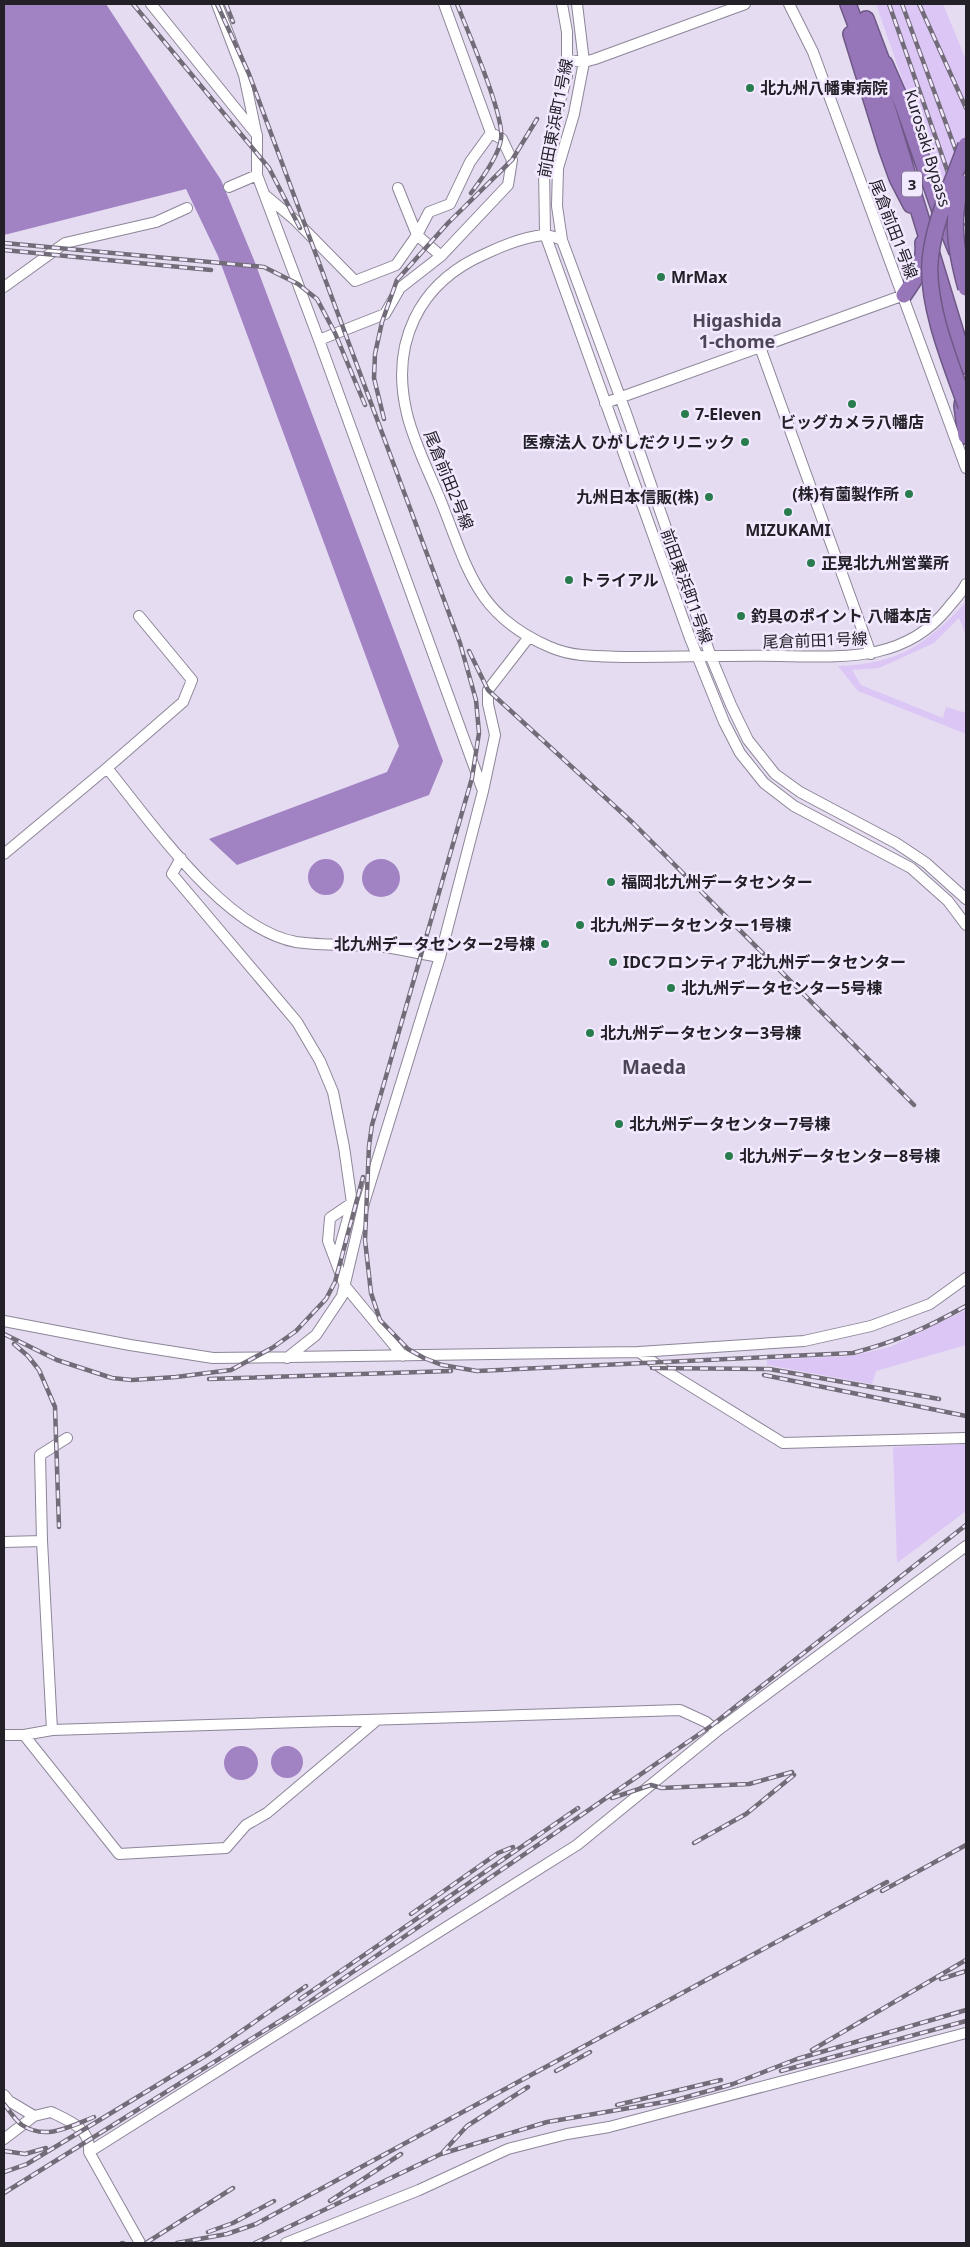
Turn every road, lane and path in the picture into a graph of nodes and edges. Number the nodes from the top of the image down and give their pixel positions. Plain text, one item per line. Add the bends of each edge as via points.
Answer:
1 (151, 4) edge
2 (218, 4) edge
3 (444, 4) edge
4 (562, 4) edge
5 (577, 4) edge
6 (745, 4) edge
7 (790, 4) edge
8 (842, 4) edge
9 (848, 4) edge
10 (860, 4) edge
11 (878, 49) junction
12 (568, 60) junction
13 (584, 62) junction
14 (491, 134) junction
15 (257, 135) junction
16 (966, 145) edge
17 (966, 172) edge
18 (257, 175) junction
19 (229, 187) dead end
20 (398, 188) dead end
21 (264, 195) junction
22 (187, 208) dead end
23 (545, 234) junction
24 (417, 236) junction
25 (562, 240) junction
26 (441, 256) junction
27 (966, 270) edge
28 (4, 287) edge
29 (966, 288) edge
30 (904, 295) junction
31 (966, 334) edge
32 (319, 340) junction
33 (760, 347) junction
34 (966, 366) edge
35 (619, 397) junction
36 (965, 399) edge
37 (605, 403) junction
38 (966, 436) edge
39 (966, 468) edge
40 (966, 584) edge
41 (139, 616) dead end
42 (529, 637) junction
43 (871, 654) junction
44 (697, 656) junction
45 (711, 657) junction
46 (107, 768) junction
47 (483, 791) junction
48 (4, 854) edge
49 (181, 858) junction
50 (966, 899) edge
51 (966, 925) edge
52 (440, 957) junction
53 (352, 1203) junction
54 (336, 1261) junction
55 (966, 1278) edge
56 (345, 1286) junction
57 (4, 1321) edge
58 (639, 1352) junction
59 (403, 1356) junction
60 (287, 1358) junction
61 (67, 1438) dead end
62 (966, 1438) edge
63 (42, 1541) junction
64 (4, 1542) edge
65 (966, 1546) edge
66 (376, 1721) junction
67 (52, 1730) junction
68 (717, 1731) junction
69 (4, 1735) edge
70 (24, 1735) junction
71 (966, 2033) edge
72 (4, 2095) edge
73 (34, 2116) junction
74 (4, 2139) edge
75 (88, 2152) junction
76 (140, 2243) edge
77 (286, 2243) edge

1 - 15 street
2 - 15 street via 244,76
3 - 14 street
4 - 12 street, 前田東浜町1号線
5 - 13 street, 前田東浜町1号線
6 - 13 street
7 - 30 street, 尾倉前田1号線 via 813,52
8 - 30 highway via 887,150 923,237 921,270
9 - 34 highway, Kurosaki Bypass / 3 via 892,119
10 - 11 highway, Kurosaki Bypass / 3
11 - 27 highway via 903,105 950,237
11 - 31 highway, Kurosaki Bypass / 3
12 - 13 street
12 - 23 street, 前田東浜町1号線 via 564,94 544,167
13 - 25 street, 前田東浜町1号線 via 574,114 558,168 557,206
14 - 24 street via 470,162 450,204 429,212
14 - 26 street via 502,139 512,160 508,185
15 - 18 street
16 - 36 highway, bridge via 938,224 930,261 936,312
17 - 29 highway, bridge via 957,197 954,221
18 - 19 street
18 - 21 street
20 - 24 street
21 - 24 street via 295,220 355,281 396,265
21 - 32 street
22 - 28 street via 156,222 65,243
23 - 25 street
23 - 37 street, 前田東浜町1号線
23 - 42 street, 尾倉前田2号線 via 466,262 447,275 419,310 408,333 402,365 408,416 470,574 489,606 506,623
24 - 26 street
25 - 35 street, 前田東浜町1号線
26 - 32 street via 400,288 385,314
30 - 33 street
30 - 39 street, 尾倉前田1号線
32 - 47 street
33 - 35 street
33 - 43 street
35 - 37 street
35 - 45 street, 前田東浜町1号線
36 - 38 highway via 962,406
37 - 44 street, 前田東浜町1号線
40 - 43 street, 尾倉前田1号線 via 940,619 922,633
41 - 46 street via 192,680 183,702
42 - 44 street, 尾倉前田2号線 via 552,648 578,654
42 - 47 street via 488,690 495,735
43 - 45 street, 尾倉前田1号線
44 - 45 street, 尾倉前田1号線
44 - 51 street, 前田東浜町1号線 via 740,754 764,783 794,806 911,868 948,901
45 - 50 street, 前田東浜町1号線 via 748,740 775,774 800,792 896,843 926,863
46 - 48 street
46 - 49 street
47 - 52 street
49 - 52 street via 239,915 267,932 296,942 379,946
49 - 53 street via 172,874 297,1022 320,1061 333,1092
52 - 56 street via 367,1194
53 - 54 street
53 - 54 street via 330,1218 328,1241
54 - 56 street
55 - 58 street via 930,1304 871,1326 804,1340
56 - 59 street
56 - 60 street via 342,1296 316,1335
57 - 60 street via 213,1358
58 - 59 street
58 - 62 street via 783,1443
59 - 60 street
61 - 63 street via 40,1455
63 - 64 street
63 - 67 street
65 - 68 street
66 - 67 street
66 - 68 street via 680,1710
66 - 70 street via 267,1813 246,1825 226,1848 119,1854
67 - 70 street
68 - 75 street via 576,1845
69 - 70 street
71 - 77 street via 610,2127 508,2149 419,2190
72 - 73 street
73 - 74 street
73 - 75 street via 51,2112 75,2125 90,2141
75 - 76 street

